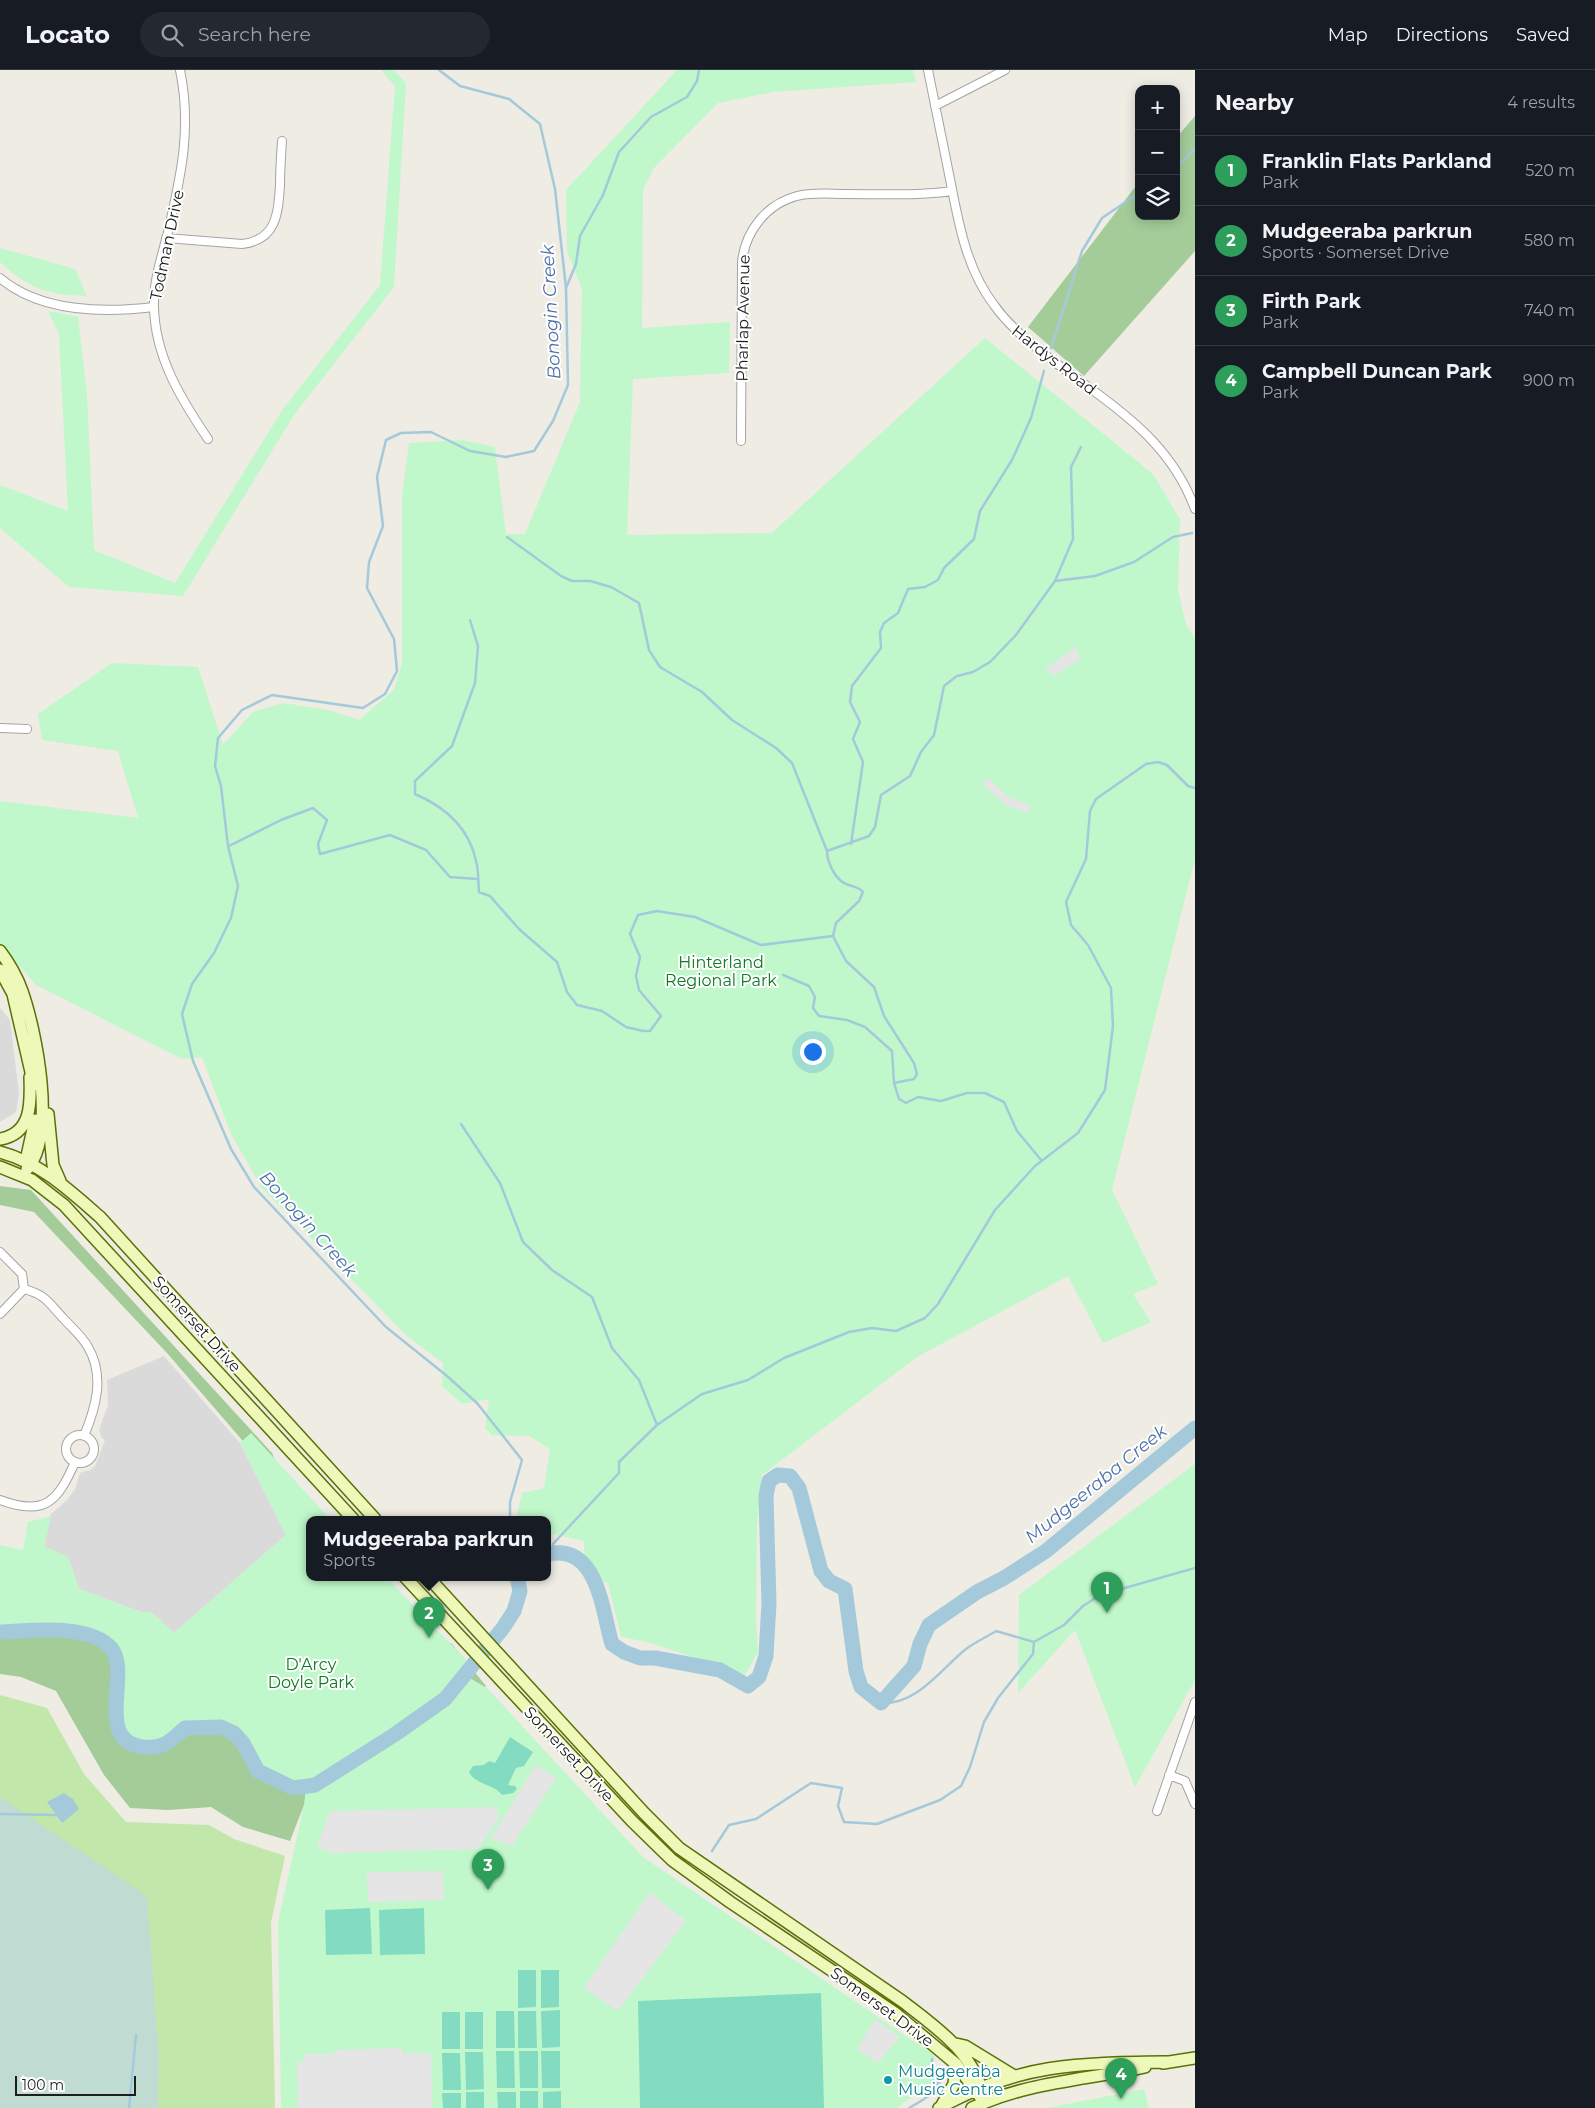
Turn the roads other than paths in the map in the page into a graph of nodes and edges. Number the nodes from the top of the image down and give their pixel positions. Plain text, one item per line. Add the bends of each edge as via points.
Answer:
1 (180, 70) edge
2 (928, 70) edge
3 (1006, 70) edge
4 (936, 106) junction
5 (282, 141) dead end
6 (952, 190) junction
7 (166, 238) junction
8 (0, 278) edge
9 (154, 307) junction
10 (208, 439) dead end
11 (741, 442) dead end
12 (1195, 509) edge
13 (0, 728) edge
14 (27, 728) dead end
15 (0, 950) edge
16 (0, 970) edge
17 (34, 1064) junction
18 (0, 1140) edge
19 (0, 1152) edge
20 (28, 1162) junction
21 (0, 1167) edge
22 (22, 1174) junction
23 (60, 1182) junction
24 (0, 1252) edge
25 (24, 1289) junction
26 (0, 1314) edge
27 (291, 1428) junction
28 (84, 1436) junction
29 (279, 1439) junction
30 (75, 1462) junction
31 (0, 1500) edge
32 (350, 1516) edge
33 (372, 1516) edge
34 (409, 1581) edge
35 (432, 1581) edge
36 (1195, 1702) edge
37 (1169, 1775) junction
38 (1195, 1804) edge
39 (1157, 1811) dead end
40 (954, 2044) junction
41 (1195, 2058) edge
42 (1169, 2062) junction
43 (956, 2064) junction
44 (1014, 2076) junction
45 (978, 2088) junction
46 (984, 2102) junction
47 (940, 2107) edge
48 (972, 2108) edge

1 - 7 street, Todman Drive via 185,142 182,175
2 - 4 street, Hardys Road
3 - 4 street
4 - 6 street, Hardys Road
5 - 7 street via 276,218 264,236 242,244
6 - 11 street, Pharlap Avenue via 929,194 798,196 780,203 758,222 747,240 742,262
6 - 12 street, Hardys Road via 969,260 1008,324 1136,424 1158,445 1184,484
7 - 9 street, Todman Drive
8 - 9 street via 32,298 66,307
9 - 10 street, Todman Drive via 160,343 172,382
13 - 14 street
15 - 17 main road via 21,989
16 - 17 main road via 13,994
17 - 18 main road via 26,1122 16,1134
17 - 20 main road via 42,1122 39,1142
17 - 23 main road via 44,1082 53,1166
19 - 20 main road, Somerset Drive
20 - 22 main road
20 - 23 main road, Somerset Drive
21 - 22 main road, Somerset Drive
22 - 29 main road, Somerset Drive via 64,1205
23 - 27 main road, Somerset Drive via 100,1217
24 - 25 street via 22,1274
25 - 26 street
25 - 28 street via 40,1294 91,1353 98,1394
27 - 29 main road
27 - 33 main road, Somerset Drive
28 - 30 street via 76,1435 66,1446 68,1455
28 - 30 street via 92,1442 93,1455 87,1461
29 - 32 main road, Somerset Drive
30 - 31 street via 59,1494 44,1504 24,1508
34 - 43 main road, Somerset Drive via 672,1860 895,2013
35 - 40 main road, Somerset Drive via 678,1848 902,2001
36 - 37 street
37 - 38 street via 1185,1781
37 - 39 street
40 - 44 main road via 965,2046
40 - 45 main road, Somerset Drive via 969,2062
41 - 42 main road
42 - 44 main road via 1054,2066
42 - 46 main road via 1040,2085
43 - 45 main road, Somerset Drive
43 - 47 main road via 954,2084
44 - 45 main road
45 - 46 main road, Somerset Drive
45 - 47 main road
46 - 48 main road

